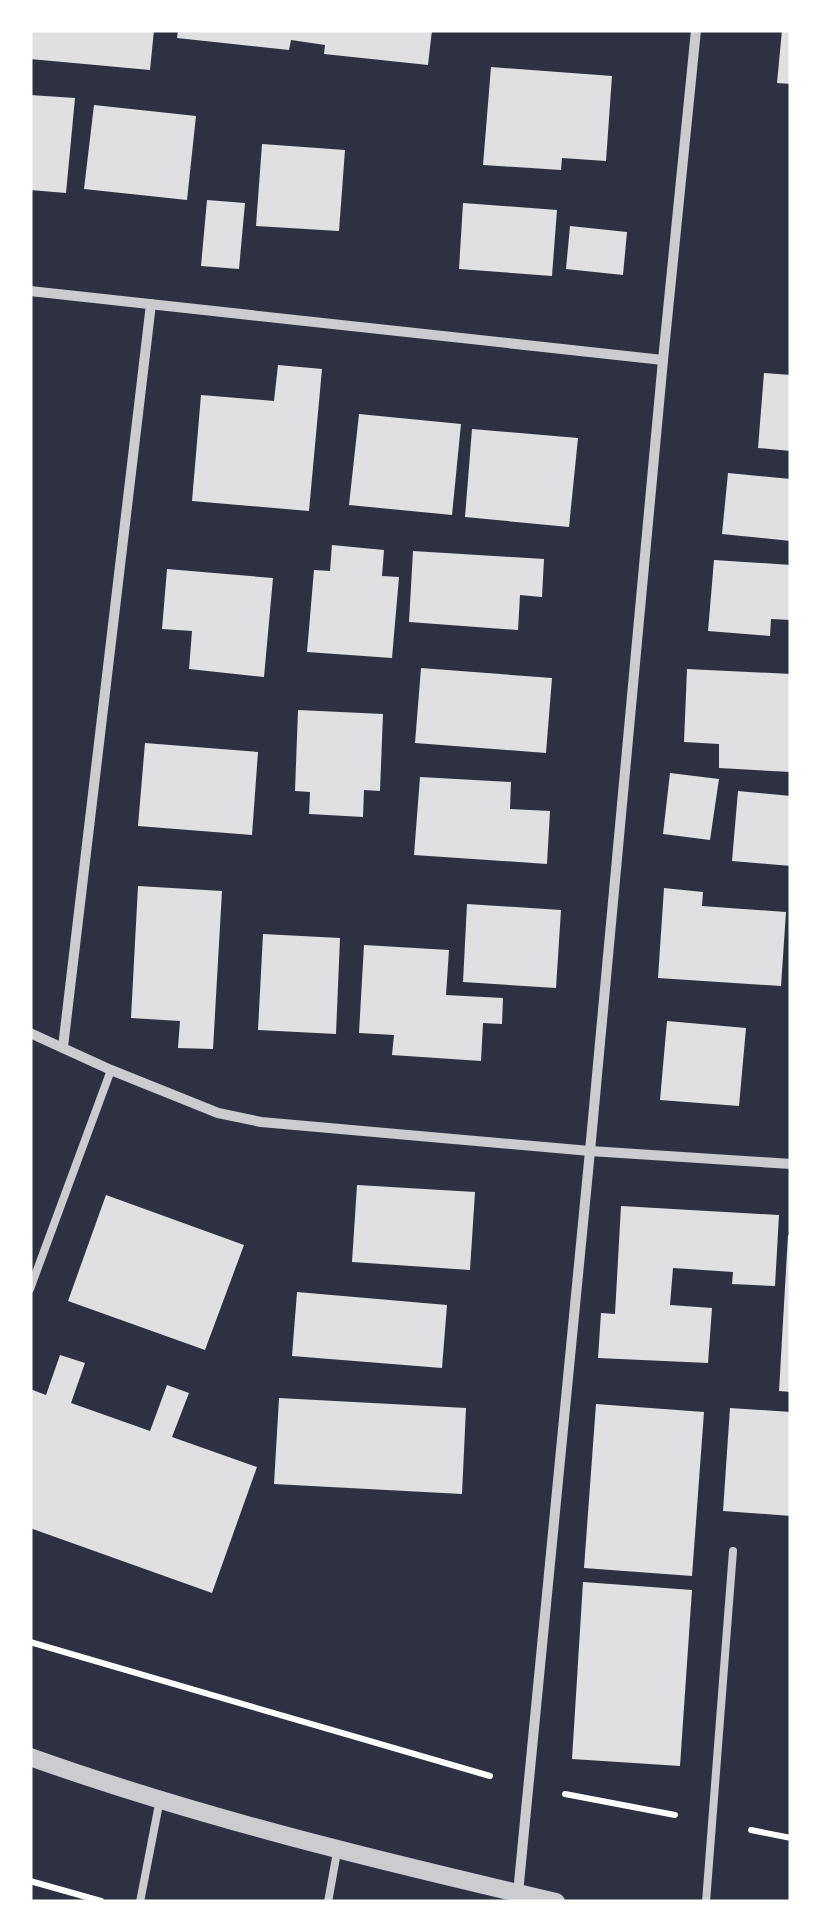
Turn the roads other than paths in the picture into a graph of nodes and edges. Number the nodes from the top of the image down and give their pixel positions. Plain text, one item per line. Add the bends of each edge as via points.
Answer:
1 (696, 30) edge
2 (30, 291) edge
3 (151, 304) junction
4 (664, 360) junction
5 (30, 1033) edge
6 (63, 1047) junction
7 (110, 1070) junction
8 (590, 1151) junction
9 (791, 1164) edge
10 (30, 1289) edge
11 (733, 1551) dead end
12 (30, 1758) edge
13 (160, 1799) junction
14 (337, 1848) junction
15 (518, 1893) junction
16 (140, 1902) edge
17 (328, 1902) edge
18 (556, 1902) edge
19 (706, 1902) edge

1 - 4 street
2 - 3 street
3 - 4 street
3 - 6 street
4 - 8 street
5 - 6 street
6 - 7 street
7 - 8 street via 218,1113 261,1122
7 - 10 lane
8 - 9 street
8 - 15 street
11 - 19 lane
12 - 13 street
13 - 14 street
13 - 16 lane
14 - 15 street
14 - 17 lane
15 - 18 street

